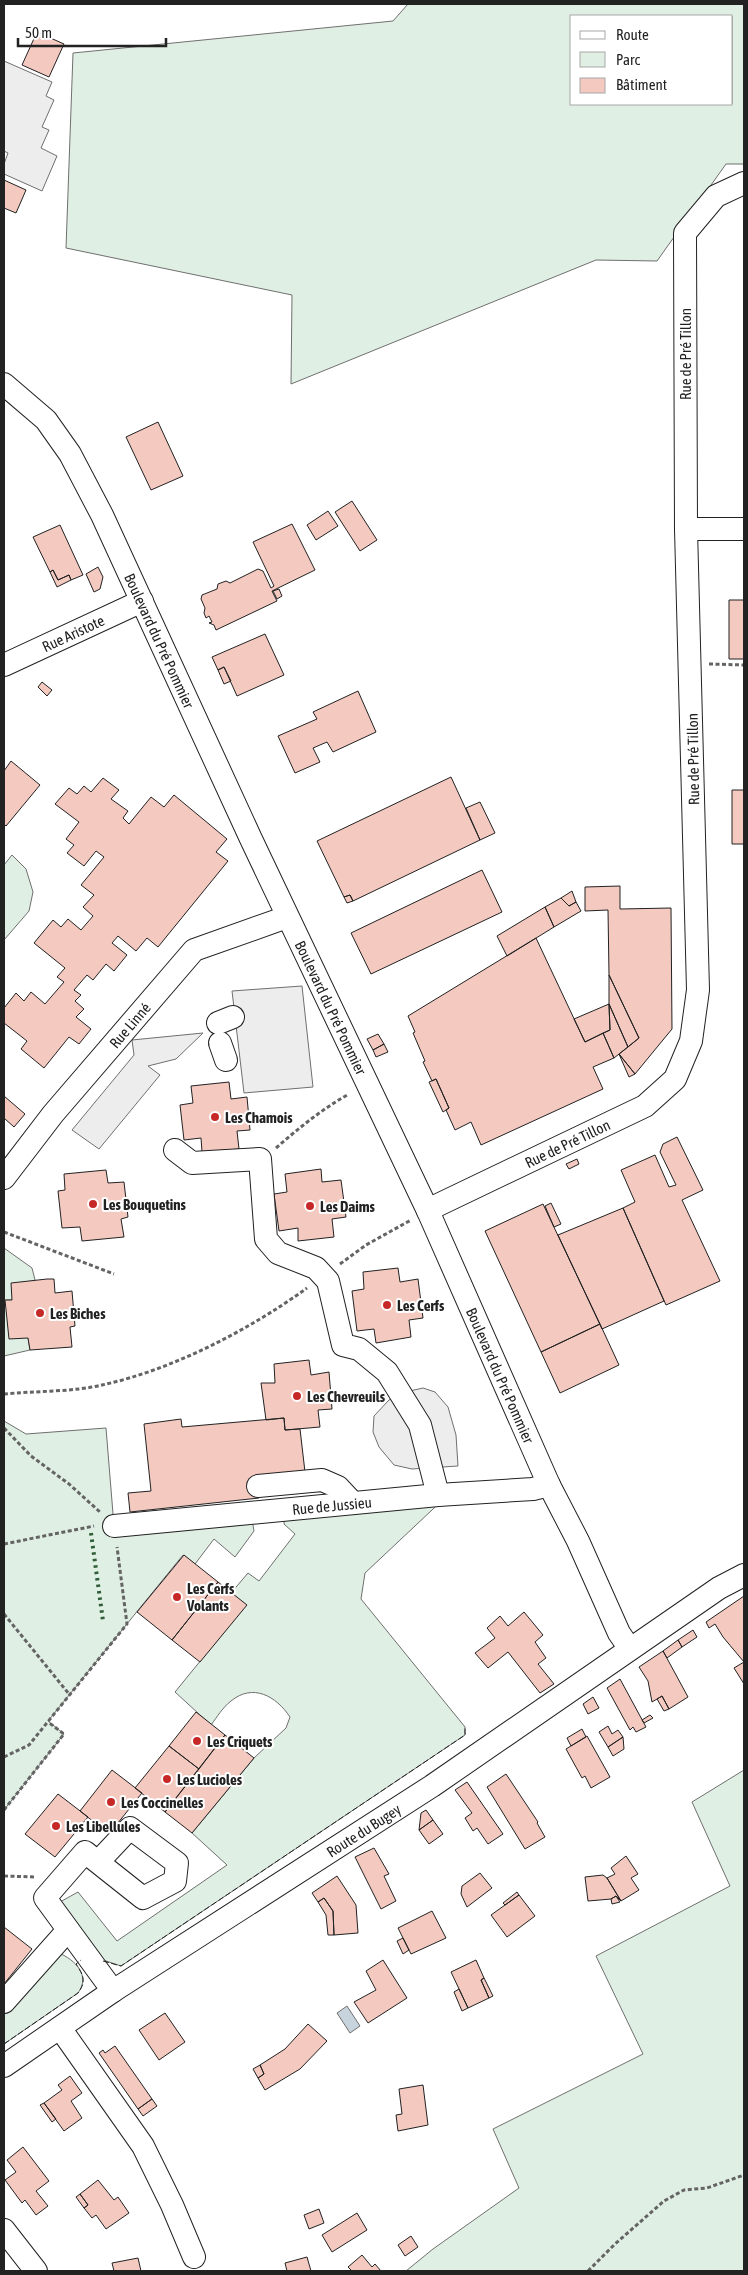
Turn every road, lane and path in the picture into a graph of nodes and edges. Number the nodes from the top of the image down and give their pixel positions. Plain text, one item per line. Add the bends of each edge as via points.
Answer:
1 (744, 183) edge
2 (4, 384) edge
3 (686, 529) junction
4 (744, 529) edge
5 (142, 602) junction
6 (691, 664) junction
7 (744, 664) edge
8 (4, 665) edge
9 (287, 917) junction
10 (366, 1082) junction
11 (175, 1150) dead end
12 (260, 1164) junction
13 (4, 1178) edge
14 (428, 1212) junction
15 (4, 1232) edge
16 (114, 1274) dead end
17 (324, 1276) junction
18 (4, 1394) edge
19 (4, 1430) edge
20 (549, 1485) junction
21 (258, 1486) dead end
22 (438, 1495) junction
23 (353, 1503) junction
24 (114, 1526) junction
25 (4, 1544) edge
26 (744, 1565) edge
27 (744, 1575) edge
28 (720, 1588) junction
29 (4, 1614) edge
30 (630, 1649) junction
31 (69, 1694) junction
32 (48, 1722) junction
33 (4, 1757) edge
34 (4, 1810) edge
35 (98, 1862) dead end
36 (4, 1876) edge
37 (52, 1890) junction
38 (68, 1930) junction
39 (113, 1991) junction
40 (4, 2002) edge
41 (60, 2028) junction
42 (4, 2066) edge
43 (744, 2175) edge
44 (4, 2230) edge
45 (194, 2257) dead end
46 (36, 2271) edge
47 (588, 2271) edge

1 - 3 street, Rue de Pré Tillon via 716,196 685,233
2 - 5 street, Boulevard du Pré Pommier via 46,420 70,454
3 - 4 street
3 - 6 street, Rue de Pré Tillon
5 - 8 street, Rue Aristote
5 - 9 street, Boulevard du Pré Pommier
6 - 7 path
6 - 14 street, Rue de Pré Tillon via 698,990 691,1041 675,1079 645,1106 438,1204
9 - 10 street, Boulevard du Pré Pommier
9 - 13 street, Rue Linné via 194,950 53,1114
10 - 12 path via 304,1124
10 - 14 street, Boulevard du Pré Pommier
11 - 12 street via 192,1163 260,1159
12 - 17 street via 266,1238 278,1253 316,1268
14 - 17 path via 366,1244
14 - 20 street, Boulevard du Pré Pommier
15 - 16 path
17 - 18 path via 256,1322 159,1369 101,1386
17 - 22 street via 328,1281 342,1345 359,1349 387,1372 420,1425
19 - 24 path via 31,1456 84,1496
20 - 22 street, Rue de Jussieu
20 - 30 street, Boulevard du Pré Pommier via 619,1633
21 - 23 street via 322,1480 338,1487
22 - 23 street, Rue de Jussieu
23 - 24 street, Rue de Jussieu
24 - 25 path via 103,1525
24 - 31 path via 127,1624
26 - 28 street, Route du Bugey
27 - 28 street, Route du Bugey
28 - 30 street, Route du Bugey
29 - 31 path
30 - 39 street, Route du Bugey via 432,1786
31 - 32 path
32 - 33 path via 29,1745
32 - 34 path via 64,1734
35 - 37 street via 86,1852
36 - 37 path via 35,1877
37 - 38 street via 45,1898
38 - 39 street
38 - 40 street
39 - 41 street, Route du Bugey
41 - 42 street, Route du Bugey
41 - 45 street via 143,2146
43 - 47 path via 708,2188 684,2190 664,2201
44 - 46 street

